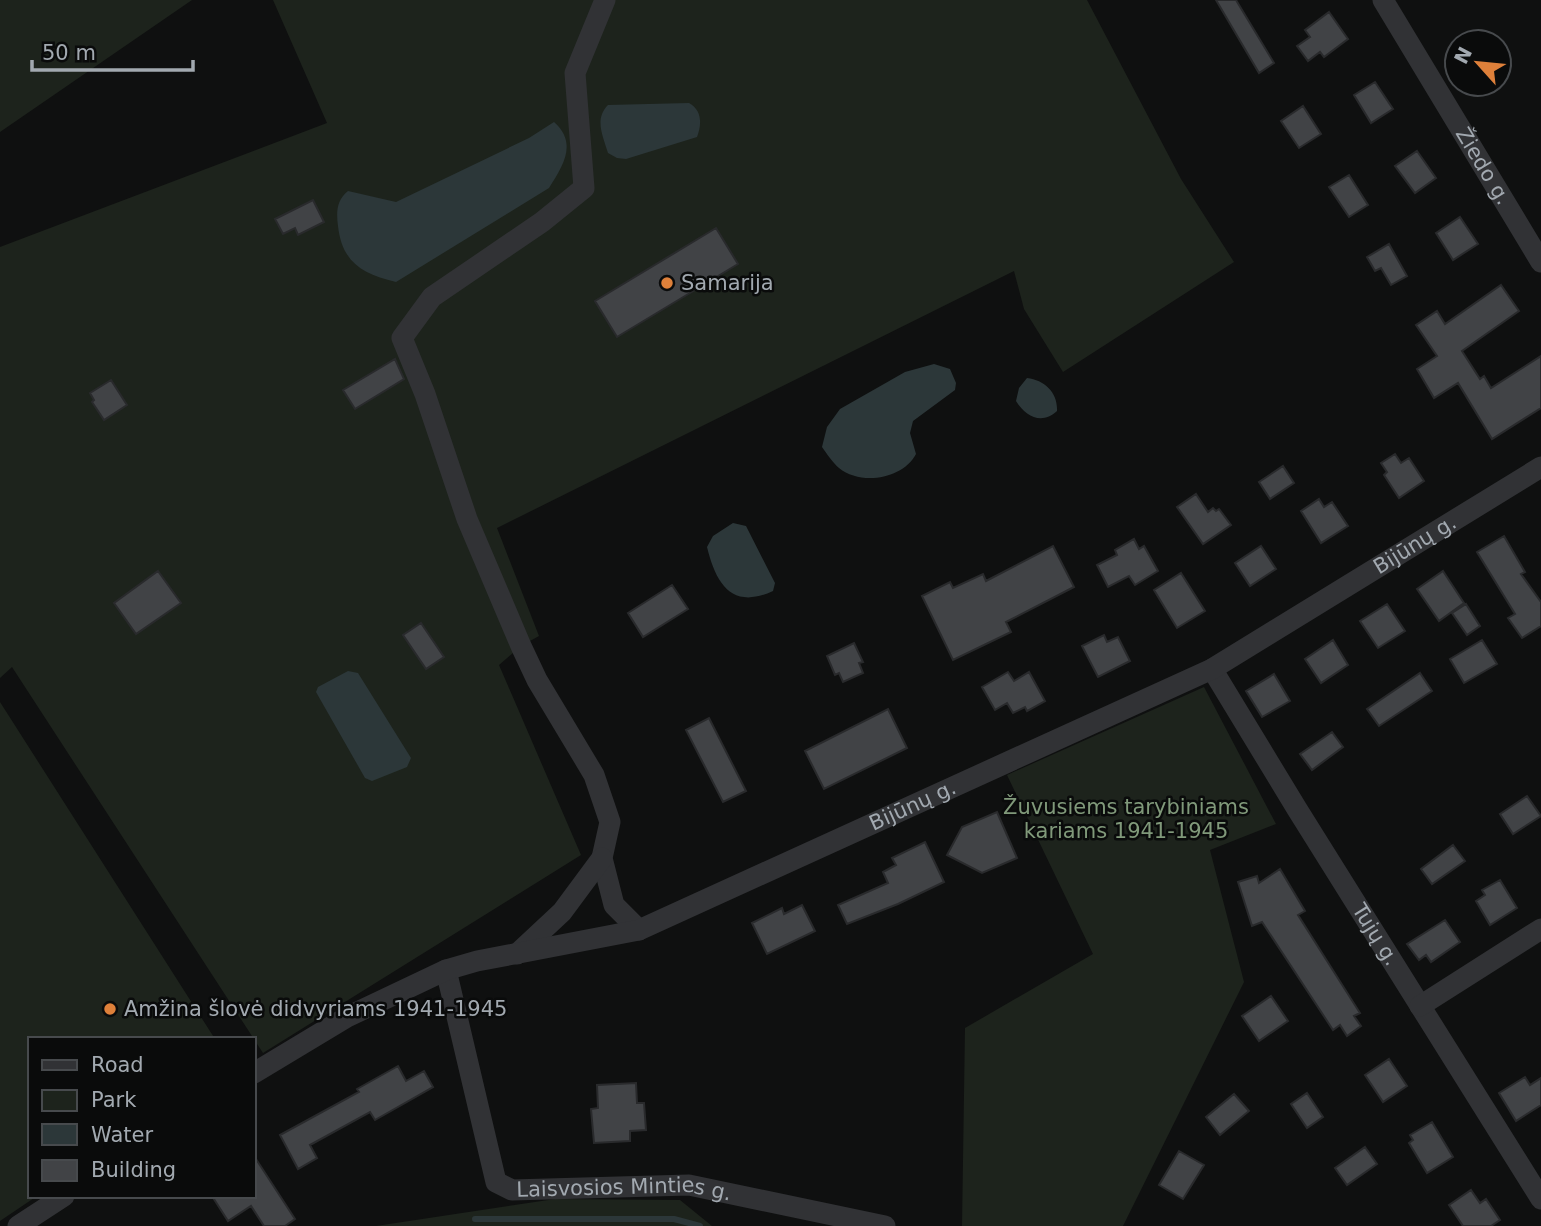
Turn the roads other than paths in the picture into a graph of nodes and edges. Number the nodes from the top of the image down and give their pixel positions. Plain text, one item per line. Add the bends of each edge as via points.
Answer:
1 (605, 0) edge
2 (1383, 0) edge
3 (1541, 261) edge
4 (1541, 467) edge
5 (1212, 669) junction
6 (602, 858) junction
7 (1541, 929) edge
8 (639, 930) junction
9 (517, 954) junction
10 (446, 970) junction
11 (1420, 1006) junction
12 (256, 1072) edge
13 (61, 1198) edge
14 (1541, 1199) edge
15 (18, 1226) edge
16 (885, 1226) edge

1 - 6 street via 575,73 584,188 432,297 402,338 467,519 521,646 594,775 610,822
2 - 3 street, Žiedo g.
4 - 5 street, Bijūnų g.
5 - 8 street, Bijūnų g.
5 - 11 street, Tujų g.
6 - 8 street via 614,905
6 - 9 street via 562,912
7 - 11 street
8 - 9 street, Bijūnų g.
9 - 10 street, Bijūnų g.
10 - 12 street, Bijūnų g. via 347,1017
10 - 16 street, Laisvosios Minties g. via 496,1182 512,1190 690,1185
11 - 14 street, Tujų g.
13 - 15 street

